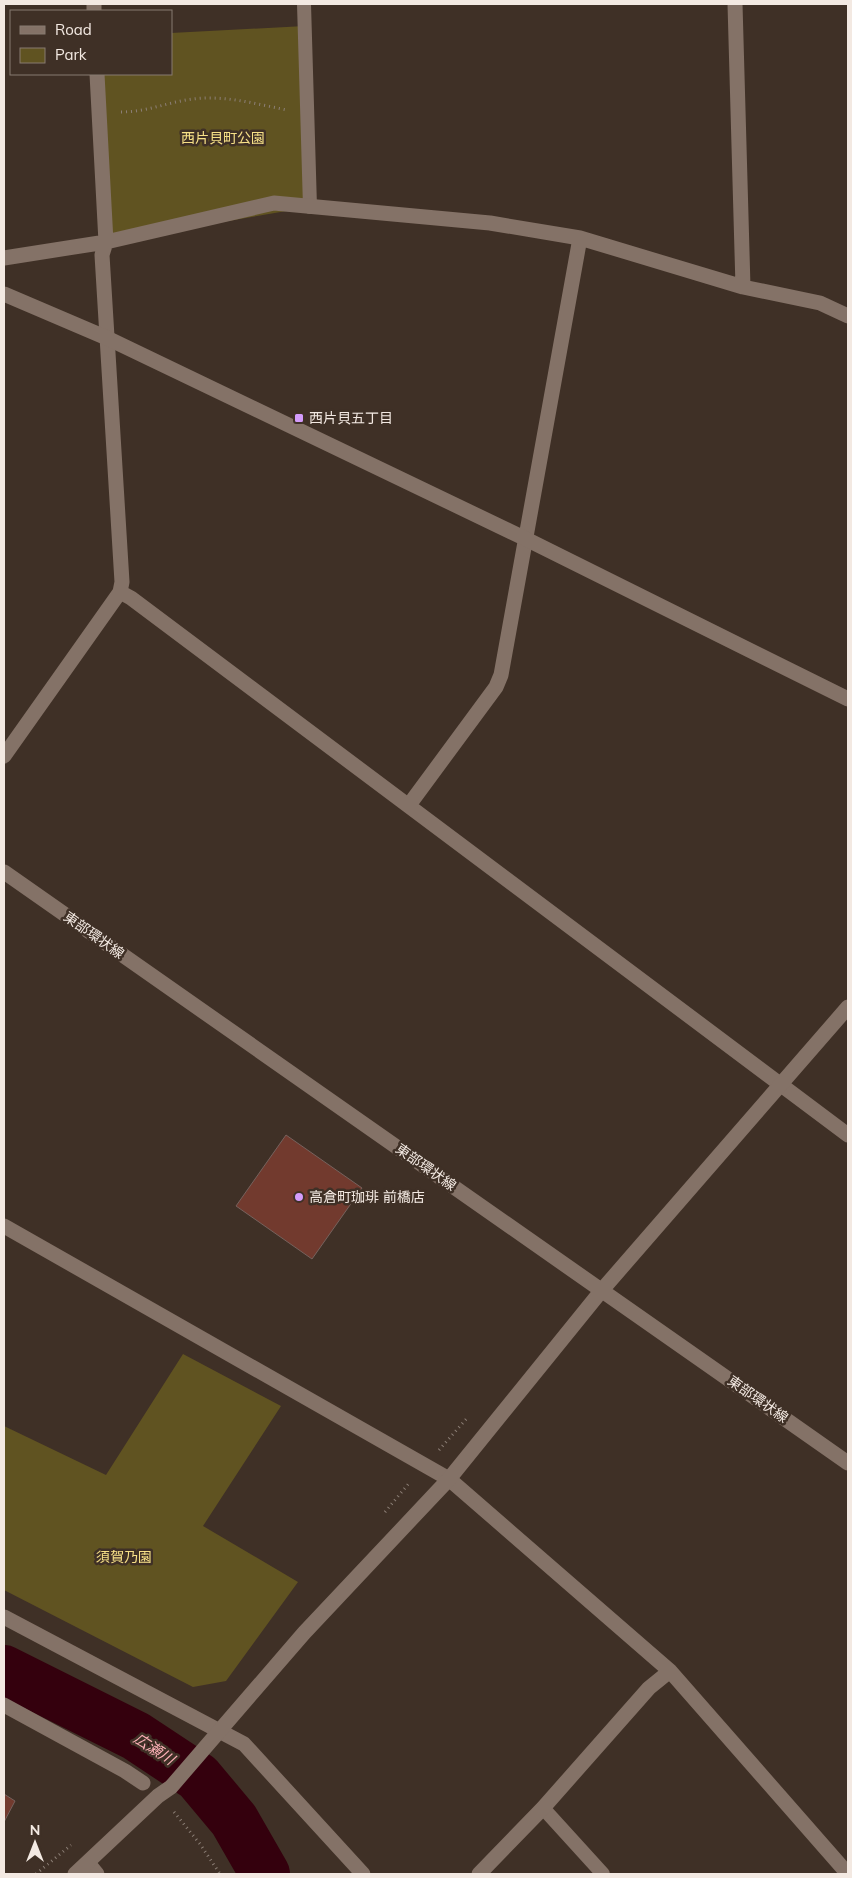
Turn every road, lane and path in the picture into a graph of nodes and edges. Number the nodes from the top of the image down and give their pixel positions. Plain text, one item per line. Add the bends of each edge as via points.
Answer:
1 (304, 4) edge
2 (735, 4) edge
3 (97, 75) edge
4 (308, 113) junction
5 (99, 120) junction
6 (310, 207) junction
7 (580, 238) junction
8 (106, 242) junction
9 (4, 258) edge
10 (743, 288) junction
11 (4, 294) edge
12 (848, 316) edge
13 (107, 338) junction
14 (526, 539) junction
15 (120, 592) junction
16 (848, 699) edge
17 (4, 756) edge
18 (408, 805) junction
19 (4, 872) edge
20 (848, 1007) edge
21 (780, 1086) junction
22 (848, 1135) edge
23 (4, 1226) edge
24 (602, 1290) junction
25 (848, 1463) edge
26 (449, 1479) junction
27 (4, 1617) edge
28 (670, 1671) junction
29 (4, 1705) edge
30 (222, 1730) junction
31 (143, 1783) dead end
32 (169, 1806) dead end
33 (543, 1808) junction
34 (93, 1869) edge
35 (75, 1874) edge
36 (220, 1874) edge
37 (364, 1874) edge
38 (479, 1874) edge
39 (603, 1874) edge
40 (848, 1874) edge

1 - 4 lane
2 - 10 street
3 - 5 street
4 - 5 path via 224,97 193,99 152,110 111,112
4 - 6 lane
5 - 8 street
6 - 7 street via 490,224
6 - 8 street via 274,203
7 - 10 street
7 - 14 street
8 - 9 street
8 - 13 street via 102,255
10 - 12 street via 820,303
11 - 13 street
13 - 14 street
13 - 15 street via 122,582
14 - 16 street
14 - 18 street via 501,675 496,687
15 - 17 street
15 - 18 street
18 - 21 street
19 - 24 street, 東部環状線
20 - 21 street
21 - 22 street
21 - 24 street
23 - 26 street
24 - 25 street, 東部環状線
24 - 26 street
26 - 28 street
26 - 30 street via 304,1633
27 - 30 street
28 - 33 street via 650,1688
28 - 40 street
29 - 31 street
30 - 34 street
30 - 37 street via 244,1744
32 - 36 path
33 - 38 street
33 - 39 lane
34 - 35 street

